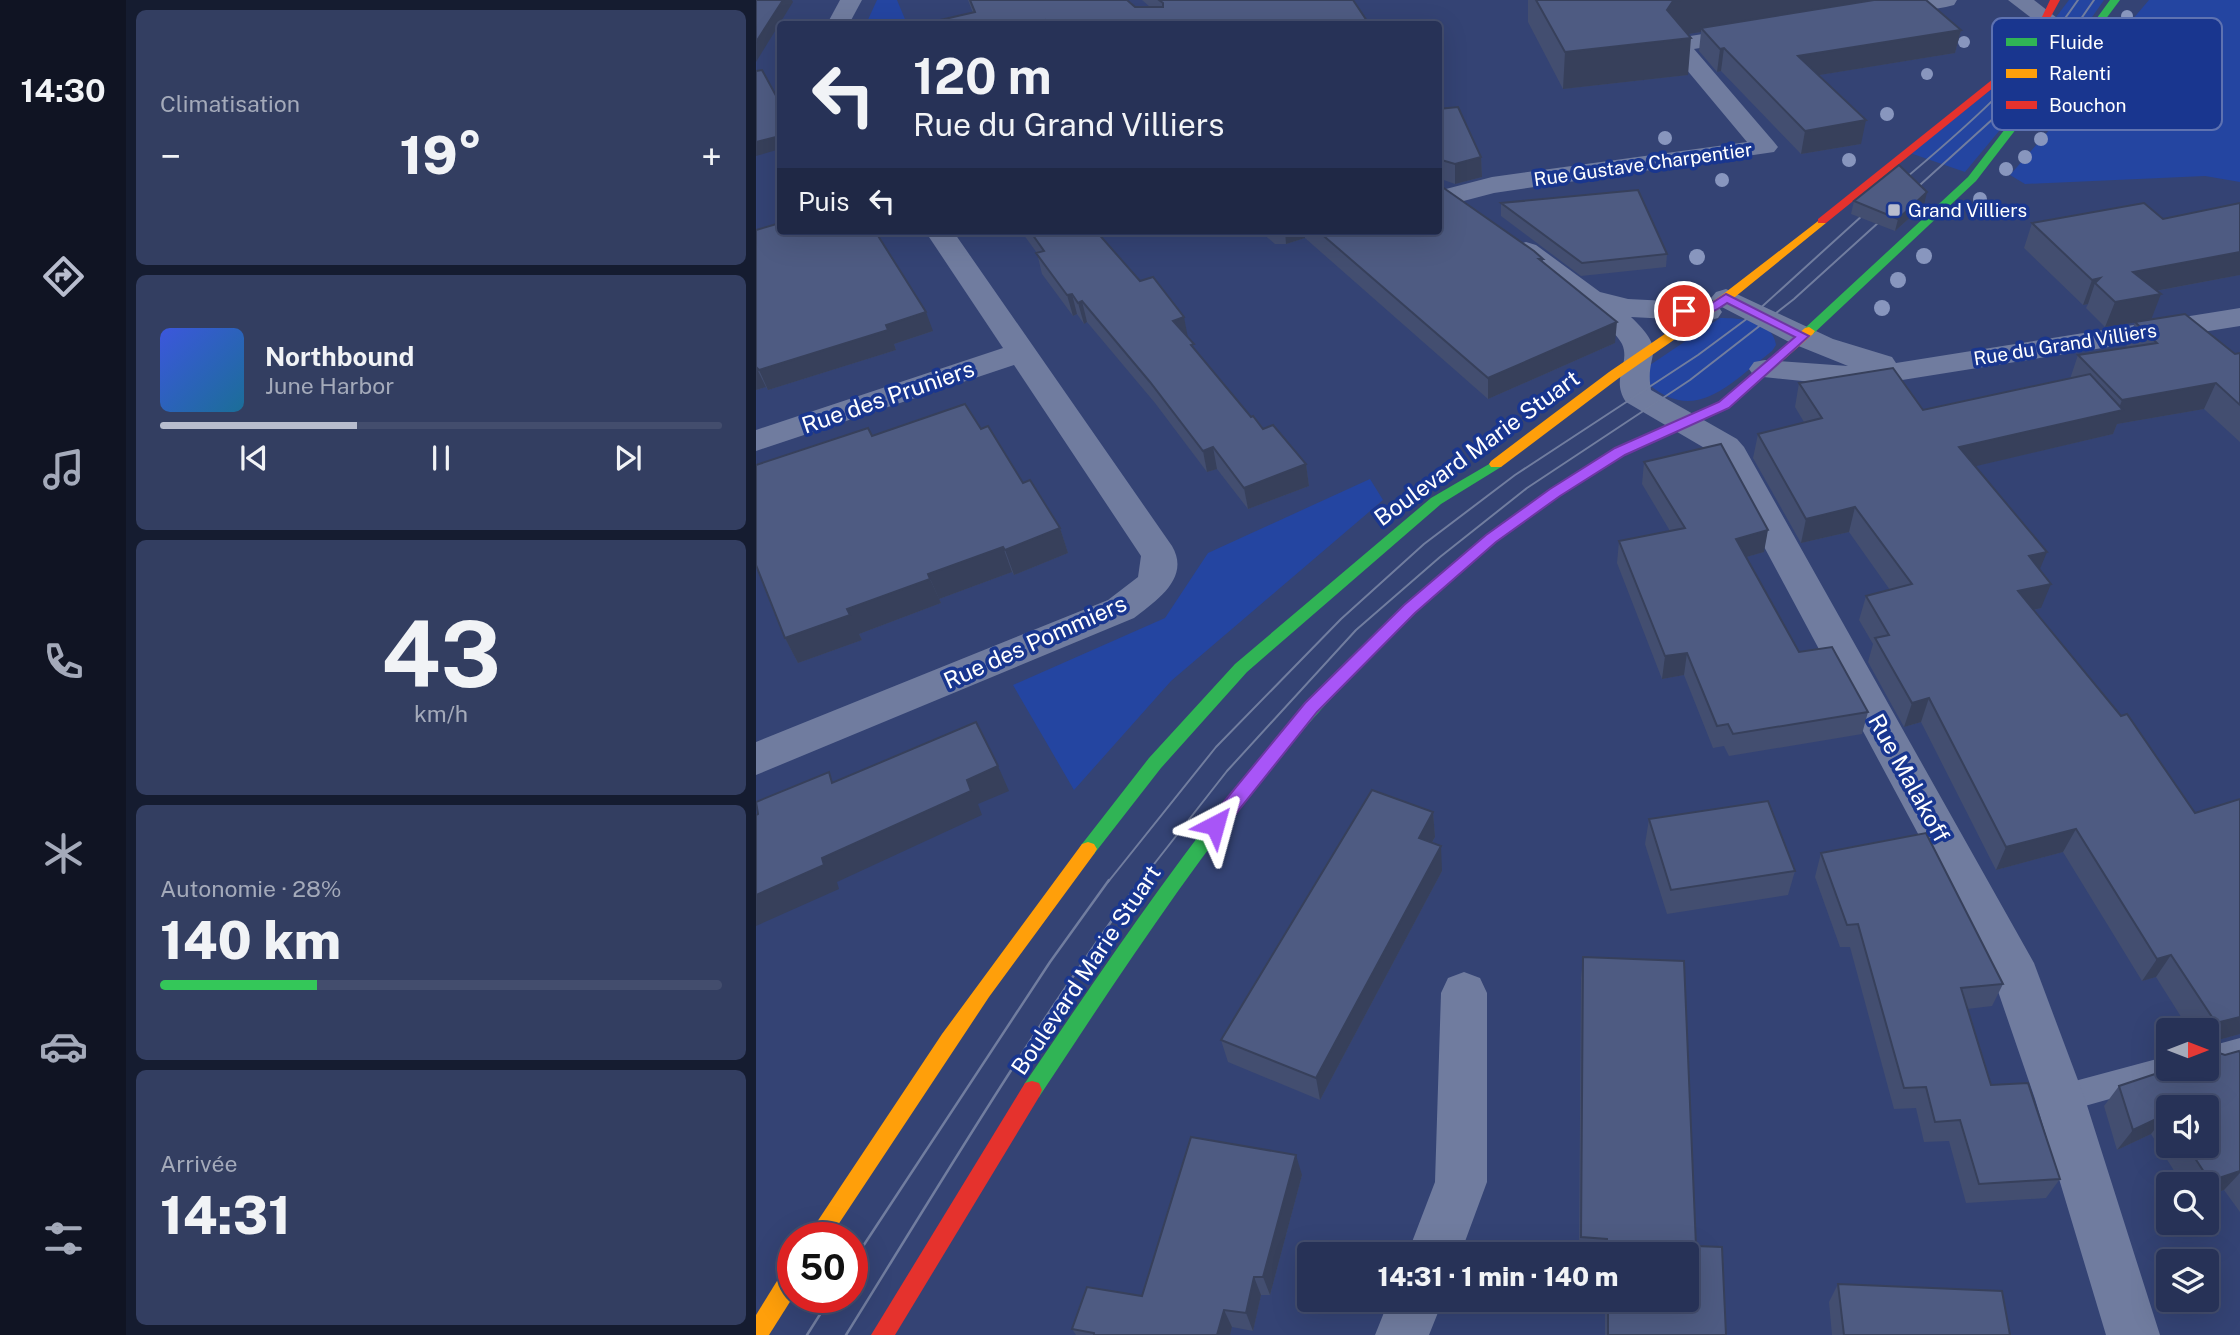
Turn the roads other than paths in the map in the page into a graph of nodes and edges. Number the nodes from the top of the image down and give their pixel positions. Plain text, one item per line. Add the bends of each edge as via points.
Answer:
1 (851, 0) edge
2 (1946, 0) edge
3 (2019, 0) edge
4 (2115, 0) edge
5 (1873, 8) edge
6 (2050, 9) edge
7 (2102, 18) edge
8 (840, 21) edge
9 (1782, 28) edge
10 (1992, 84) edge
11 (2010, 130) edge
12 (1445, 192) edge
13 (1477, 214) edge
14 (942, 235) edge
15 (1510, 239) edge
16 (1588, 297) junction
17 (1716, 305) junction
18 (2237, 321) edge
19 (1803, 336) junction
20 (1020, 353) junction
21 (1639, 358) junction
22 (1932, 365) junction
23 (1765, 369) junction
24 (1684, 422) junction
25 (756, 441) edge
26 (756, 759) edge
27 (1464, 993) dead end
28 (2240, 1051) edge
29 (2219, 1056) edge
30 (2156, 1073) edge
31 (2060, 1099) junction
32 (828, 1222) edge
33 (1438, 1242) edge
34 (777, 1302) edge
35 (1411, 1312) edge
36 (756, 1335) edge
37 (882, 1335) edge
38 (1402, 1335) edge
39 (2133, 1335) edge

1 - 8 street
2 - 5 street
3 - 6 street
4 - 7 main road, Boulevard Marie Stuart
9 - 12 street, Rue Gustave Charpentier via 1678,45 1765,147
10 - 17 main road, Boulevard Marie Stuart
11 - 19 main road, Boulevard Marie Stuart via 1972,178
12 - 13 street
14 - 20 street, Rue des Pommiers
15 - 16 street
16 - 17 street via 1627,308
16 - 21 street via 1637,342
17 - 19 street, Rue du Grand Villiers
17 - 21 main road, Boulevard Marie Stuart
18 - 22 street, Rue du Grand Villiers
19 - 22 street, Rue du Grand Villiers via 1870,362
19 - 23 main road, Boulevard Marie Stuart
20 - 25 street, Rue des Pruniers
20 - 26 street, Rue des Pommiers via 1159,555 1155,583 1111,613
21 - 24 street, Rue Malakoff via 1632,377 1637,395
21 - 32 main road, Boulevard Marie Stuart via 1505,458 1436,501 1241,668 1155,763 1027,927
22 - 23 street, Rue du Grand Villiers via 1877,375
23 - 24 main road, Boulevard Marie Stuart via 1724,405
24 - 31 street, Rue Malakoff via 1732,455 2011,963
24 - 37 main road, Boulevard Marie Stuart via 1620,452 1491,538 1410,609 1311,708 1176,876 1017,1112
27 - 33 street via 1461,1182
28 - 29 lane
30 - 31 lane
31 - 39 street, Rue Malakoff
34 - 36 main road
35 - 38 street

